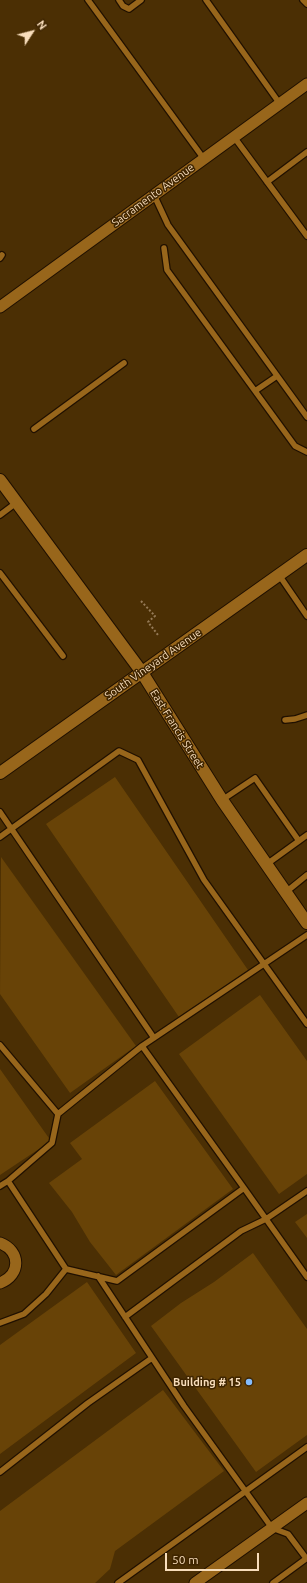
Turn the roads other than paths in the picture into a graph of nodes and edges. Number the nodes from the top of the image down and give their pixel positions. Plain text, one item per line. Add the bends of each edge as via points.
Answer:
1 (88, 0) edge
2 (119, 0) edge
3 (141, 0) edge
4 (206, 0) edge
5 (303, 0) edge
6 (307, 4) edge
7 (307, 84) edge
8 (280, 104) junction
9 (234, 137) junction
10 (307, 152) edge
11 (204, 159) junction
12 (267, 182) junction
13 (154, 195) junction
14 (307, 236) edge
15 (164, 248) dead end
16 (0, 307) edge
17 (124, 363) dead end
18 (277, 376) junction
19 (255, 391) junction
20 (307, 417) edge
21 (34, 429) dead end
22 (307, 452) edge
23 (0, 480) edge
24 (16, 503) junction
25 (0, 515) edge
26 (307, 555) edge
27 (0, 573) edge
28 (279, 575) junction
29 (307, 616) edge
30 (63, 656) dead end
31 (141, 671) junction
32 (307, 715) edge
33 (285, 720) dead end
34 (0, 773) edge
35 (222, 800) junction
36 (0, 812) edge
37 (11, 829) junction
38 (307, 835) edge
39 (0, 837) edge
40 (299, 841) junction
41 (267, 865) junction
42 (307, 875) edge
43 (285, 892) junction
44 (307, 923) edge
45 (307, 935) edge
46 (265, 965) junction
47 (307, 1024) edge
48 (154, 1038) junction
49 (0, 1045) edge
50 (142, 1046) junction
51 (58, 1114) junction
52 (8, 1181) junction
53 (0, 1186) edge
54 (244, 1188) junction
55 (307, 1191) edge
56 (266, 1219) junction
57 (0, 1243) edge
58 (66, 1268) junction
59 (98, 1276) junction
60 (307, 1277) edge
61 (0, 1283) edge
62 (125, 1317) junction
63 (0, 1323) edge
64 (152, 1358) junction
65 (307, 1447) edge
66 (0, 1472) edge
67 (245, 1490) junction
68 (307, 1503) edge
69 (272, 1528) junction
70 (307, 1558) edge
71 (118, 1583) edge
72 (195, 1583) edge
73 (273, 1583) edge

1 - 11 lane
2 - 3 lane via 129,9
4 - 8 lane
5 - 6 lane
7 - 8 street, Sacramento Avenue
8 - 9 street, Sacramento Avenue
9 - 11 street, Sacramento Avenue
9 - 12 lane
10 - 12 lane
11 - 13 street, Sacramento Avenue
12 - 14 lane
13 - 16 street, Sacramento Avenue
13 - 18 lane via 168,225
15 - 19 lane via 167,270
17 - 21 lane
18 - 19 lane
18 - 20 lane
19 - 22 lane via 296,446
23 - 24 street, East Francis Street
24 - 25 lane
24 - 31 street, East Francis Street
26 - 28 street, South Vineyard Avenue
27 - 30 lane
28 - 29 lane
28 - 31 street, South Vineyard Avenue
31 - 34 street, South Vineyard Avenue
31 - 35 street, East Francis Street
32 - 33 lane
35 - 40 lane via 255,778
35 - 41 street, East Francis Street
36 - 37 lane
37 - 39 lane
37 - 46 lane via 119,751 138,760 204,880
37 - 48 lane
38 - 40 lane
40 - 41 lane
41 - 43 street, East Francis Street
42 - 43 lane
43 - 44 street, East Francis Street
45 - 46 lane
46 - 47 lane
46 - 48 lane
48 - 50 lane
49 - 51 lane
50 - 51 lane
50 - 54 lane
51 - 52 lane via 52,1143
52 - 53 lane
52 - 58 lane
54 - 56 lane
54 - 59 lane via 117,1281
55 - 56 lane
56 - 60 lane
56 - 62 lane via 241,1231
57 - 61 street via 12,1251 16,1267 7,1281
58 - 59 lane
58 - 63 lane via 46,1294 24,1314
59 - 62 lane
62 - 64 lane
64 - 66 lane via 88,1403
64 - 67 lane
65 - 67 lane
67 - 69 lane
67 - 71 lane
68 - 69 street
69 - 70 lane via 288,1534
69 - 72 street
70 - 73 lane

